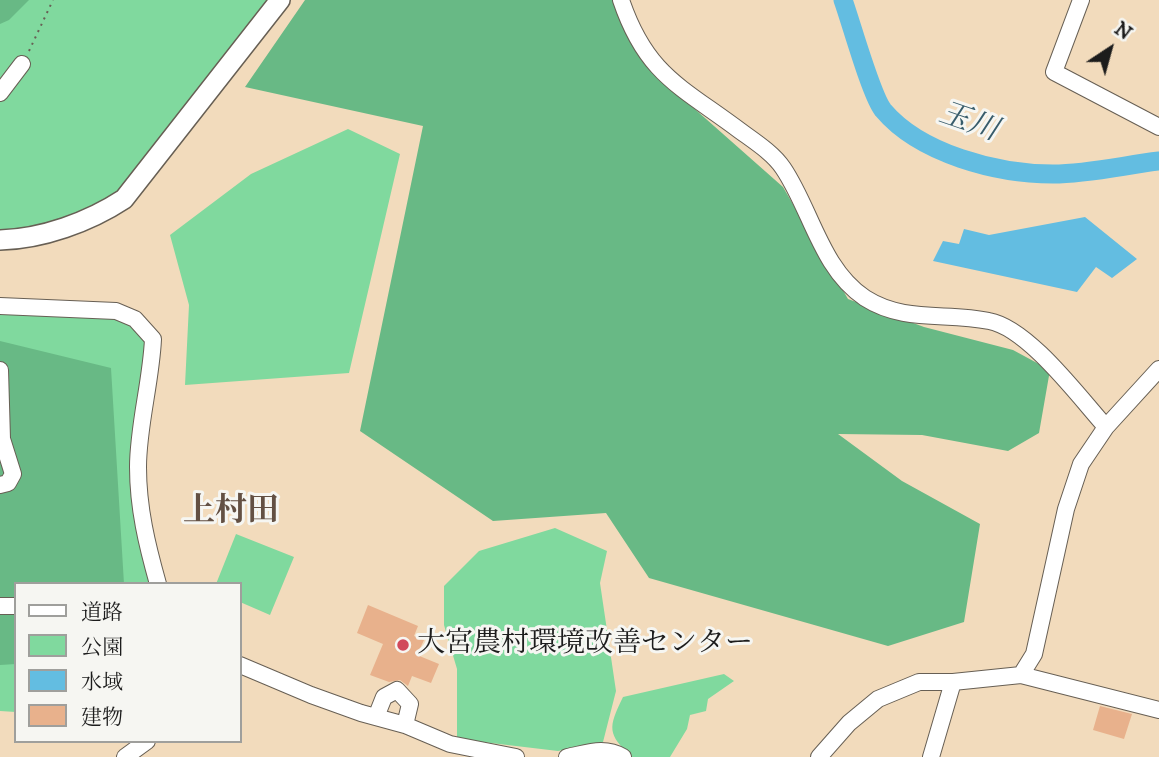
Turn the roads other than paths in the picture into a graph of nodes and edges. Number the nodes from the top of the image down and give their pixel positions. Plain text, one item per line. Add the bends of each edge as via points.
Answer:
1 (280, 0) edge
2 (621, 0) edge
3 (1081, 0) edge
4 (22, 64) road end
5 (0, 93) edge
6 (1159, 127) edge
7 (0, 240) edge
8 (0, 306) edge
9 (1159, 369) edge
10 (0, 370) edge
11 (1106, 427) junction
12 (0, 485) edge
13 (157, 582) edge
14 (242, 666) edge
15 (1021, 674) junction
16 (953, 682) junction
17 (1159, 710) edge
18 (376, 717) junction
19 (405, 725) junction
20 (144, 743) edge
21 (125, 757) edge
22 (516, 757) edge
23 (567, 757) edge
24 (623, 757) edge
25 (819, 757) edge
26 (931, 757) edge

1 - 7 main road via 124,199 50,232
2 - 11 street via 646,55 668,79 758,143 782,167 830,260 865,298 902,314 990,321 1008,328 1033,348
3 - 6 street via 1054,72
4 - 5 street
8 - 13 street via 116,311 135,319 153,339 138,466 142,527
9 - 11 street
10 - 12 street via 2,439 13,474
11 - 15 street via 1081,464 1070,492 1034,654
14 - 18 street
15 - 16 street
15 - 17 street
16 - 25 street via 919,682 878,699
16 - 26 street
18 - 19 street
18 - 19 street via 384,697 397,690 410,704
19 - 22 street via 465,749
20 - 21 street
23 - 24 street via 602,750

